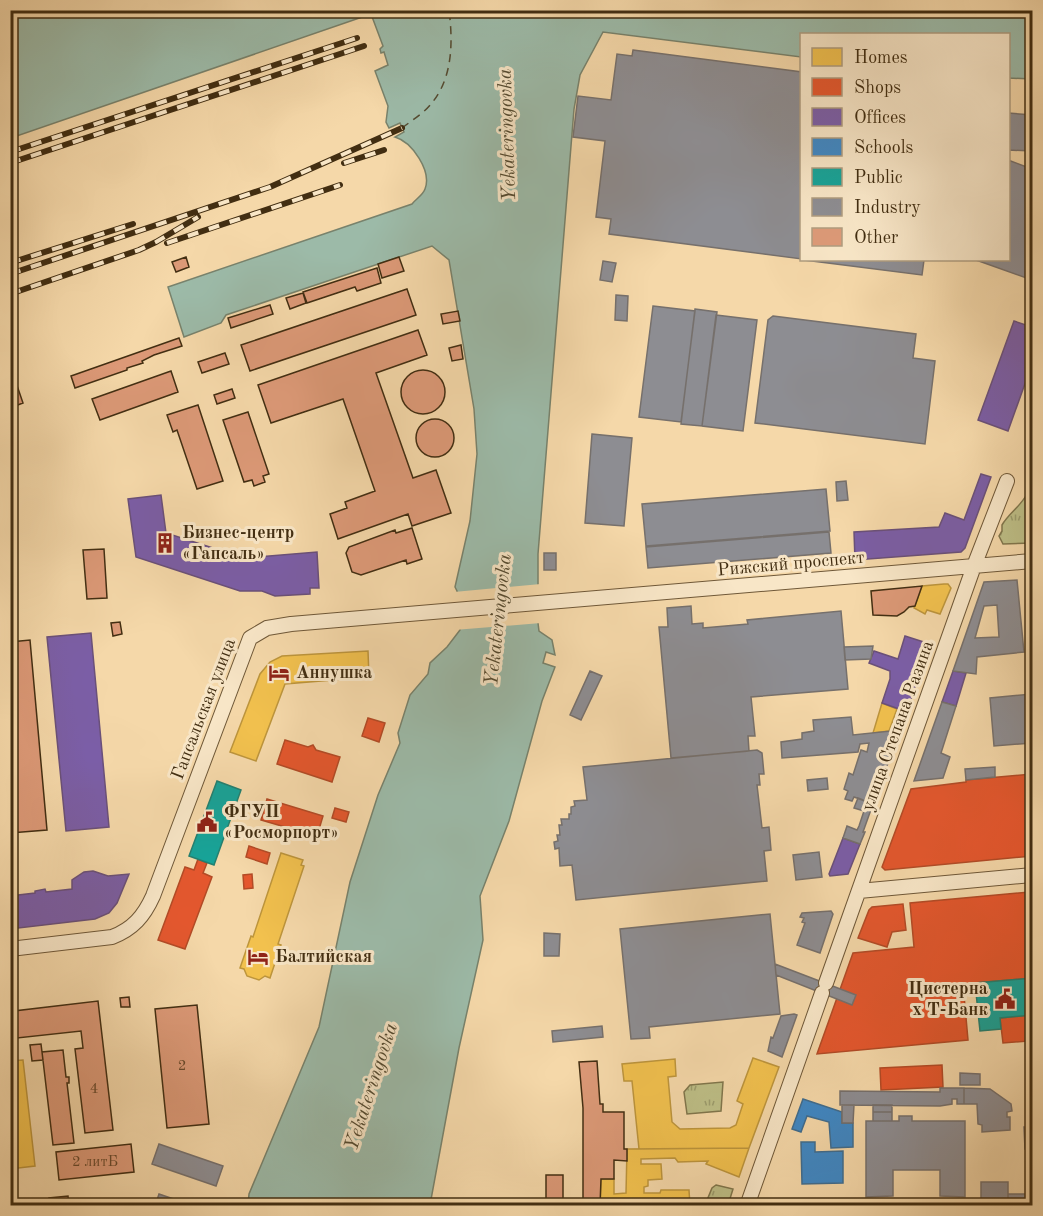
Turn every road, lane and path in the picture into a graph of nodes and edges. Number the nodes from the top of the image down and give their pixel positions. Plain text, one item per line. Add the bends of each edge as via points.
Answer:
1 (1007, 481) dead end
2 (1032, 561) edge
3 (974, 566) junction
4 (439, 612) joint
5 (1032, 875) edge
6 (859, 891) junction
7 (10, 950) edge
8 (747, 1206) edge

1 - 3 street, улица Степана Разина
2 - 3 street, Рижский проспект
3 - 4 street, Рижский проспект
3 - 6 street, улица Степана Разина
4 - 7 street, Гапсальская улица via 277,626 250,638 150,903 140,919 126,932 100,939
5 - 6 street
6 - 8 street, улица Степана Разина

